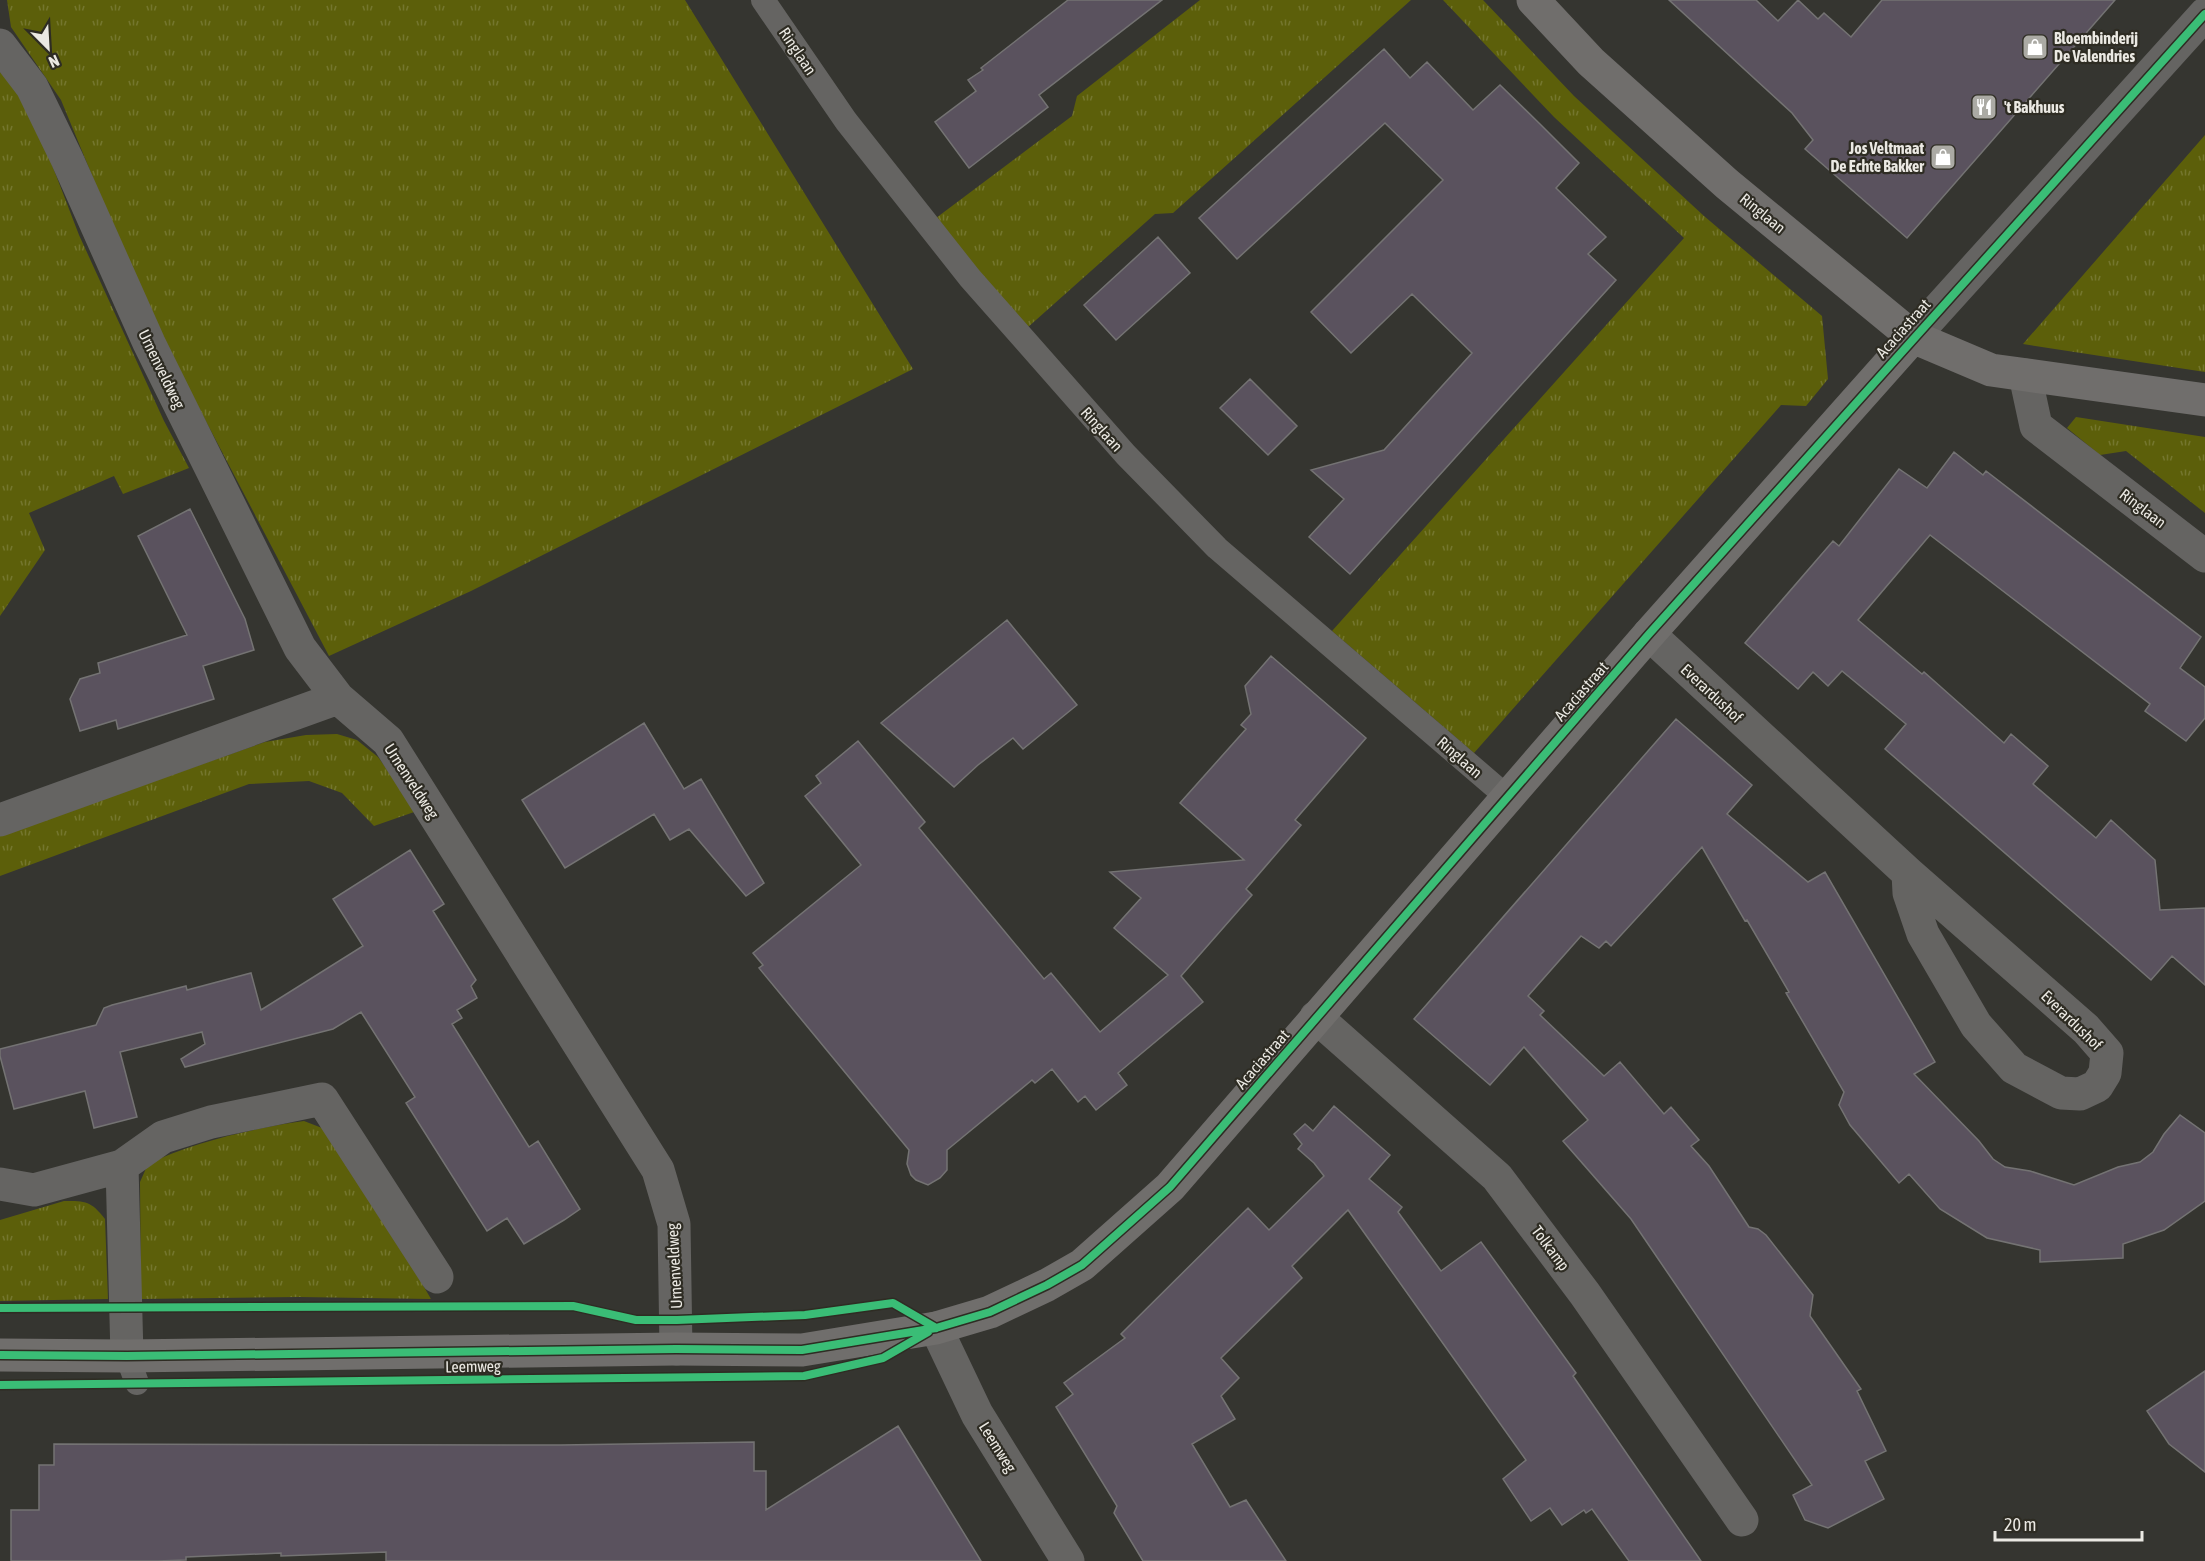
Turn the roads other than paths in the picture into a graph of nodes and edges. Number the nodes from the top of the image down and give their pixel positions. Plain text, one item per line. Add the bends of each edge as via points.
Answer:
1 (763, 0) edge
2 (1533, 0) edge
3 (2205, 14) edge
4 (0, 45) edge
5 (1913, 337) junction
6 (2025, 375) junction
7 (2205, 400) edge
8 (2205, 555) edge
9 (1649, 634) junction
10 (338, 698) junction
11 (1506, 797) junction
12 (0, 820) edge
13 (1908, 873) junction
14 (1316, 1017) junction
15 (122, 1166) junction
16 (0, 1184) edge
17 (437, 1277) dead end
18 (936, 1328) junction
19 (676, 1349) junction
20 (0, 1355) edge
21 (132, 1369) junction
22 (1742, 1520) dead end
23 (1068, 1561) edge

1 - 11 lane, Ringlaan via 846,121 970,278 1126,455 1217,548
2 - 5 street, Ringlaan via 1591,62 1726,184
3 - 5 street, Acaciastraat
4 - 10 street, Urnenveldweg via 33,87 149,343 300,648
5 - 6 street, Ringlaan via 1991,370
5 - 9 street, Acaciastraat
6 - 7 street, Ringlaan
6 - 8 street, Ringlaan via 2036,426
9 - 11 street, Acaciastraat
9 - 13 street, Everardushof
10 - 12 street
10 - 19 street, Urnenveldweg via 388,741 658,1170 674,1224
11 - 14 street, Acaciastraat
13 - 13 street, Everardushof via 1909,893 1923,934 1976,1025 2014,1068 2061,1093 2080,1094 2097,1086 2105,1073 2107,1053 2086,1029
14 - 18 street, Acaciastraat via 1170,1187 1082,1265 990,1312
14 - 22 street, Tolkamp via 1497,1177 1586,1294
15 - 16 street via 34,1191
15 - 17 street via 163,1137 212,1122 322,1099
15 - 21 street
18 - 19 street, Leemweg via 802,1350
18 - 23 street, Leemweg via 977,1414
19 - 21 street, Leemweg
20 - 21 street, Leemweg

